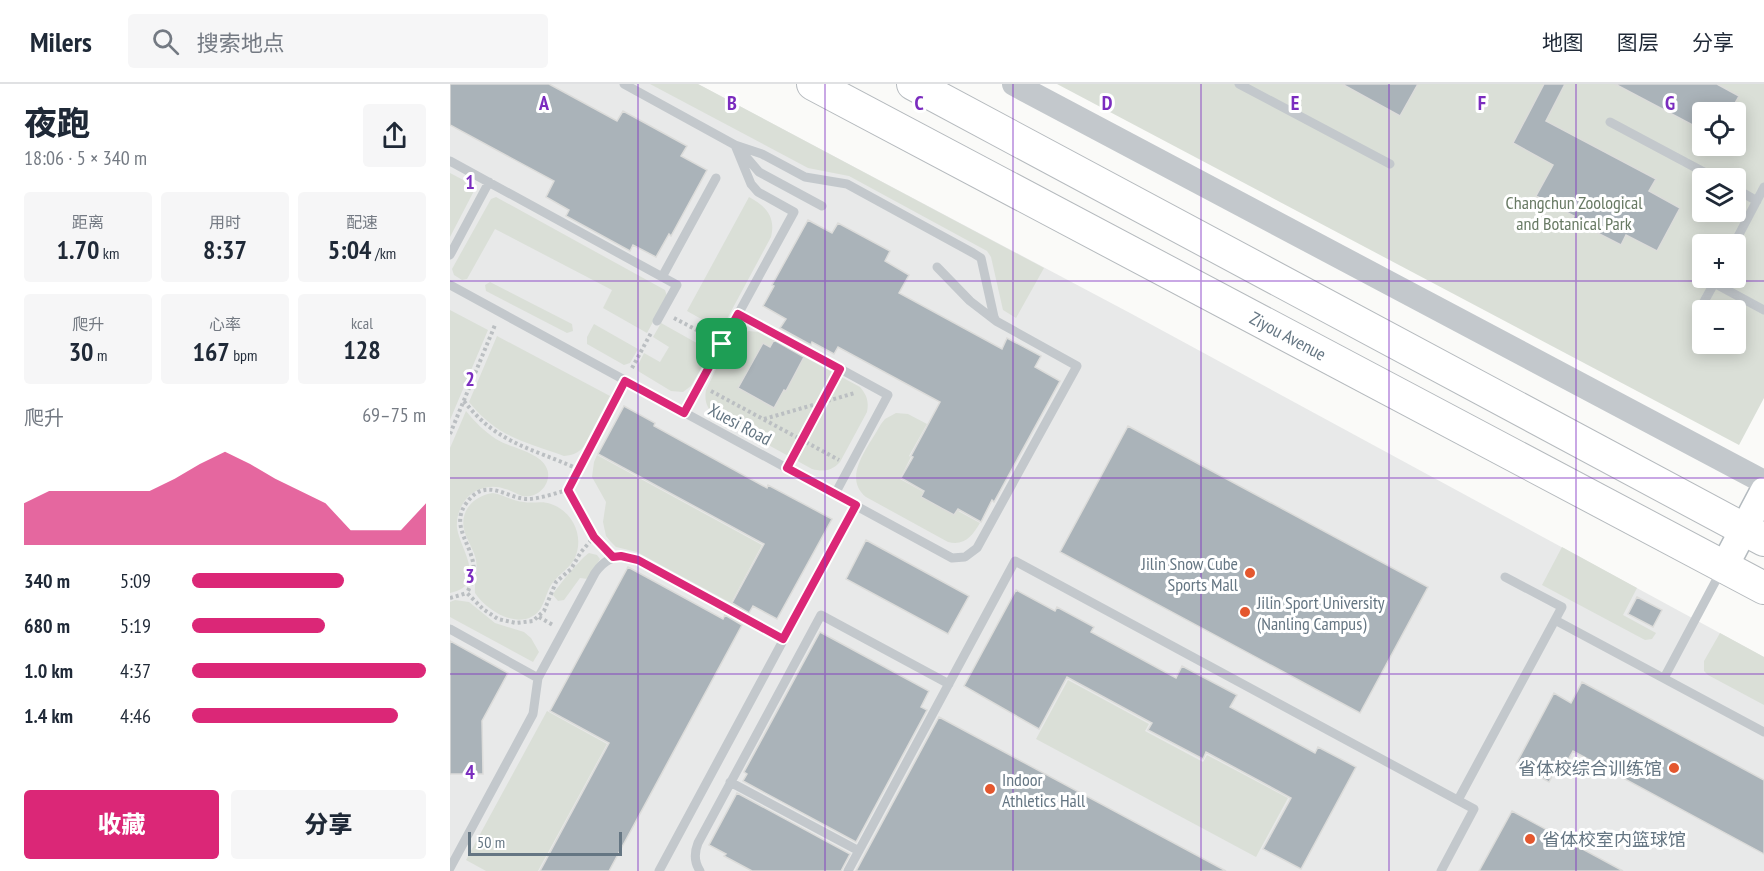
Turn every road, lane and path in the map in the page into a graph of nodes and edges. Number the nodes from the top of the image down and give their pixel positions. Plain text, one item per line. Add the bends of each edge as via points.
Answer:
1 (624, 84) edge
2 (813, 84) edge
3 (913, 84) edge
4 (1014, 84) edge
5 (1239, 84) edge
6 (1610, 122) dead end
7 (735, 145) junction
8 (450, 161) edge
9 (1390, 164) dead end
10 (1696, 168) edge
11 (716, 178) dead end
12 (489, 182) junction
13 (1764, 187) edge
14 (1746, 195) edge
15 (1757, 201) junction
16 (822, 206) dead end
17 (1739, 234) edge
18 (450, 255) edge
19 (937, 267) dead end
20 (662, 277) junction
21 (450, 285) edge
22 (1728, 288) edge
23 (1764, 310) edge
24 (663, 312) junction
25 (500, 314) junction
26 (738, 314) junction
27 (657, 321) dead end
28 (996, 321) junction
29 (650, 336) dead end
30 (722, 344) junction
31 (840, 369) junction
32 (625, 381) junction
33 (700, 384) junction
34 (875, 388) junction
35 (464, 401) junction
36 (822, 403) junction
37 (684, 413) junction
38 (763, 419) junction
39 (450, 434) edge
40 (802, 440) junction
41 (850, 466) junction
42 (787, 468) junction
43 (578, 469) junction
44 (1764, 482) edge
45 (568, 490) junction
46 (1764, 491) edge
47 (835, 494) junction
48 (856, 505) junction
49 (1754, 535) edge
50 (594, 537) junction
51 (613, 557) junction
52 (1724, 567) junction
53 (1505, 577) dead end
54 (1764, 588) edge
55 (467, 593) junction
56 (450, 598) edge
57 (1555, 620) junction
58 (450, 629) edge
59 (783, 639) junction
60 (538, 678) junction
61 (1664, 678) junction
62 (949, 684) junction
63 (1764, 732) edge
64 (730, 782) junction
65 (1458, 800) junction
66 (859, 851) junction
67 (450, 868) edge
68 (658, 871) edge
69 (700, 871) edge
70 (848, 871) edge
71 (1441, 871) edge

1 - 7 lane
2 - 52 main road, Ziyou Avenue
3 - 49 main road
4 - 44 street
5 - 9 lane
6 - 10 lane
7 - 16 lane via 759,172
7 - 26 lane via 758,192 794,212
7 - 28 lane via 762,154 805,177 847,184 981,258
8 - 12 lane
11 - 20 lane
12 - 18 lane
12 - 20 lane
13 - 15 lane
14 - 15 lane
15 - 17 lane
19 - 28 lane
20 - 24 lane via 677,285
21 - 25 lane, Xuesi Road
22 - 23 lane
24 - 27 lane
24 - 30 path
25 - 32 lane, Xuesi Road
25 - 35 path
26 - 30 lane
26 - 31 lane
28 - 48 lane, Xuesi Road via 1077,366 977,548 965,557 952,558
29 - 32 path
30 - 33 lane
31 - 34 lane
31 - 36 path
32 - 37 lane, Xuesi Road
32 - 43 path
33 - 37 lane
33 - 38 path
34 - 36 path
34 - 41 lane via 888,395
35 - 39 path
35 - 43 path via 485,426 510,442
36 - 38 path
36 - 40 path
37 - 42 lane, Xuesi Road
38 - 40 path
40 - 41 path
40 - 42 path
41 - 47 lane
42 - 47 lane, Xuesi Road
43 - 45 path
45 - 50 path
45 - 55 path via 526,499 493,489 466,503 460,527 474,572
46 - 49 main road
47 - 48 lane, Xuesi Road
48 - 59 lane
49 - 52 main road
50 - 51 path
50 - 55 path via 571,569 556,582 544,610 533,621 498,619
51 - 59 lane via 638,560
51 - 60 lane via 595,573
52 - 54 main road, Ziyou Avenue
52 - 61 lane
53 - 57 lane via 1562,607
55 - 56 path
57 - 61 lane
57 - 65 lane
58 - 60 lane
59 - 68 lane
60 - 67 lane via 533,714
61 - 63 lane
62 - 64 lane via 820,615
62 - 65 lane via 1015,561
62 - 66 lane
64 - 66 lane
64 - 69 lane via 695,849 695,863
65 - 71 lane via 1474,809
66 - 70 lane

